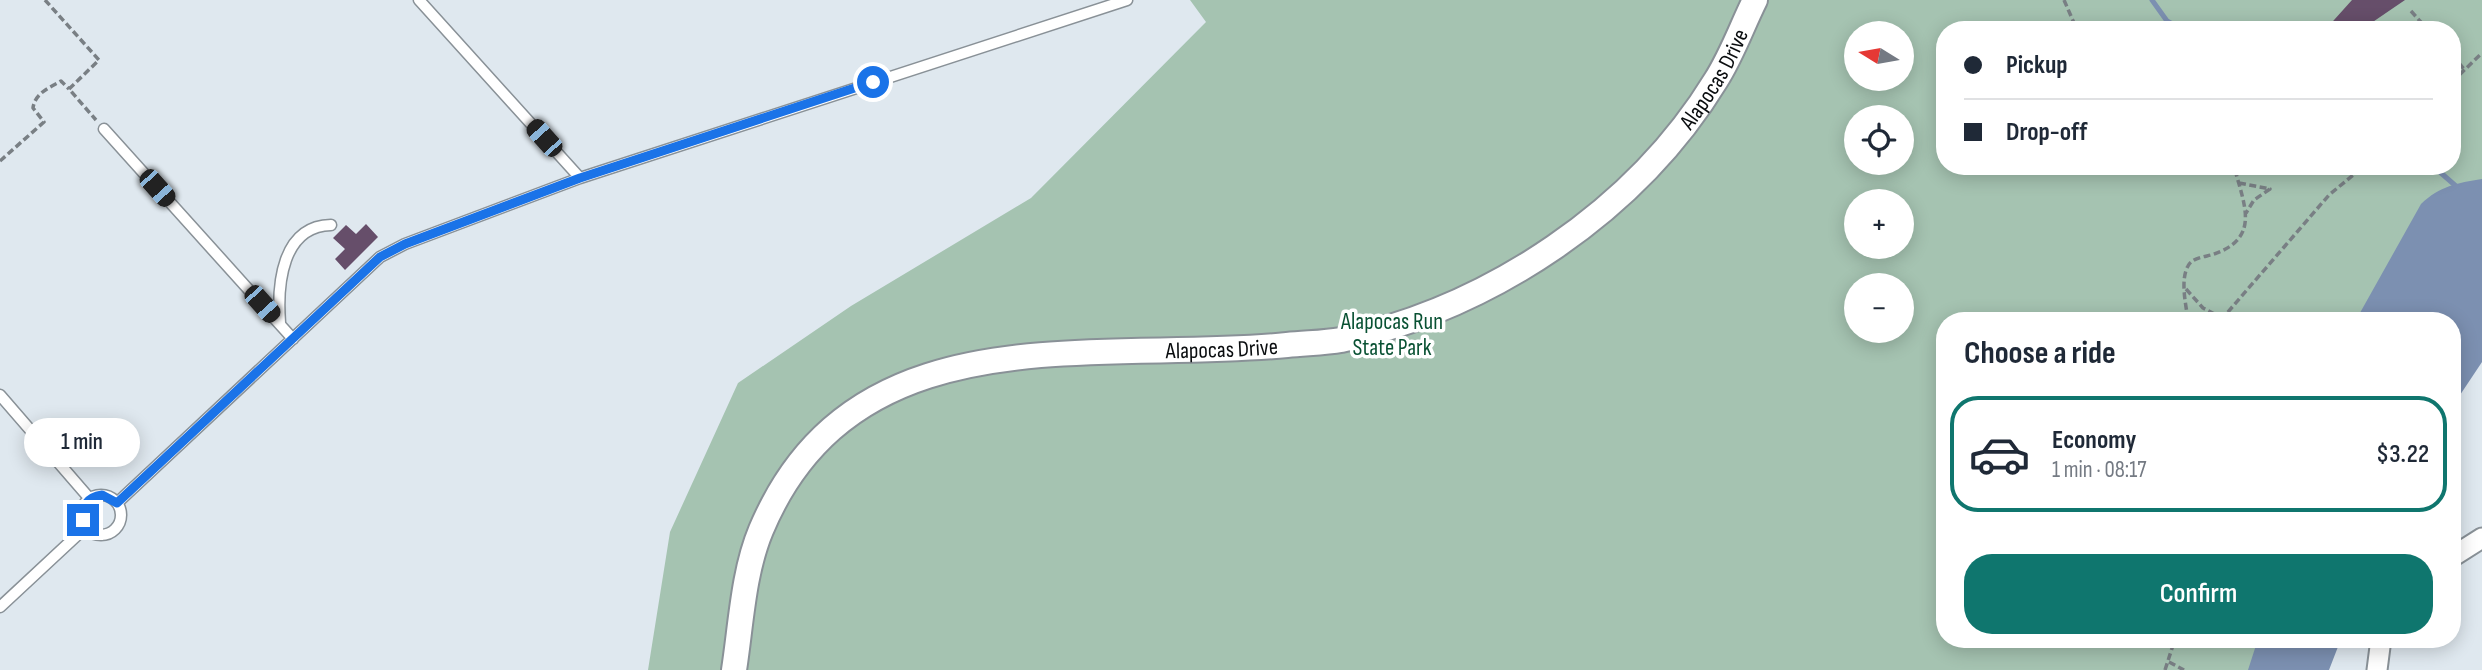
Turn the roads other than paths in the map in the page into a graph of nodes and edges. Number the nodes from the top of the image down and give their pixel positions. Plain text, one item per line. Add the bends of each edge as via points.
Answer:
1 (419, 0) edge
2 (1127, 0) edge
3 (1755, 0) edge
4 (104, 129) road end
5 (580, 178) junction
6 (331, 225) dead end
7 (280, 324) junction
8 (293, 339) junction
9 (0, 395) edge
10 (90, 499) junction
11 (117, 503) junction
12 (86, 527) junction
13 (2482, 538) edge
14 (2461, 551) edge
15 (0, 607) edge
16 (2380, 648) edge
17 (734, 670) edge
18 (2377, 670) edge

1 - 5 lane
2 - 5 lane
3 - 17 street, Alapocas Drive via 1717,79 1655,161 1584,225 1507,277 1429,316 1312,343 1230,351 982,361 926,374 844,418 811,449 785,483 760,533
4 - 7 lane
5 - 8 lane via 380,257
6 - 7 lane via 313,226 297,238 284,264 278,299
7 - 8 lane
8 - 11 lane
9 - 10 lane
10 - 11 lane via 102,495
10 - 12 lane via 82,515
11 - 12 lane via 121,516 116,528 97,534
12 - 15 lane
13 - 14 street
16 - 18 street

